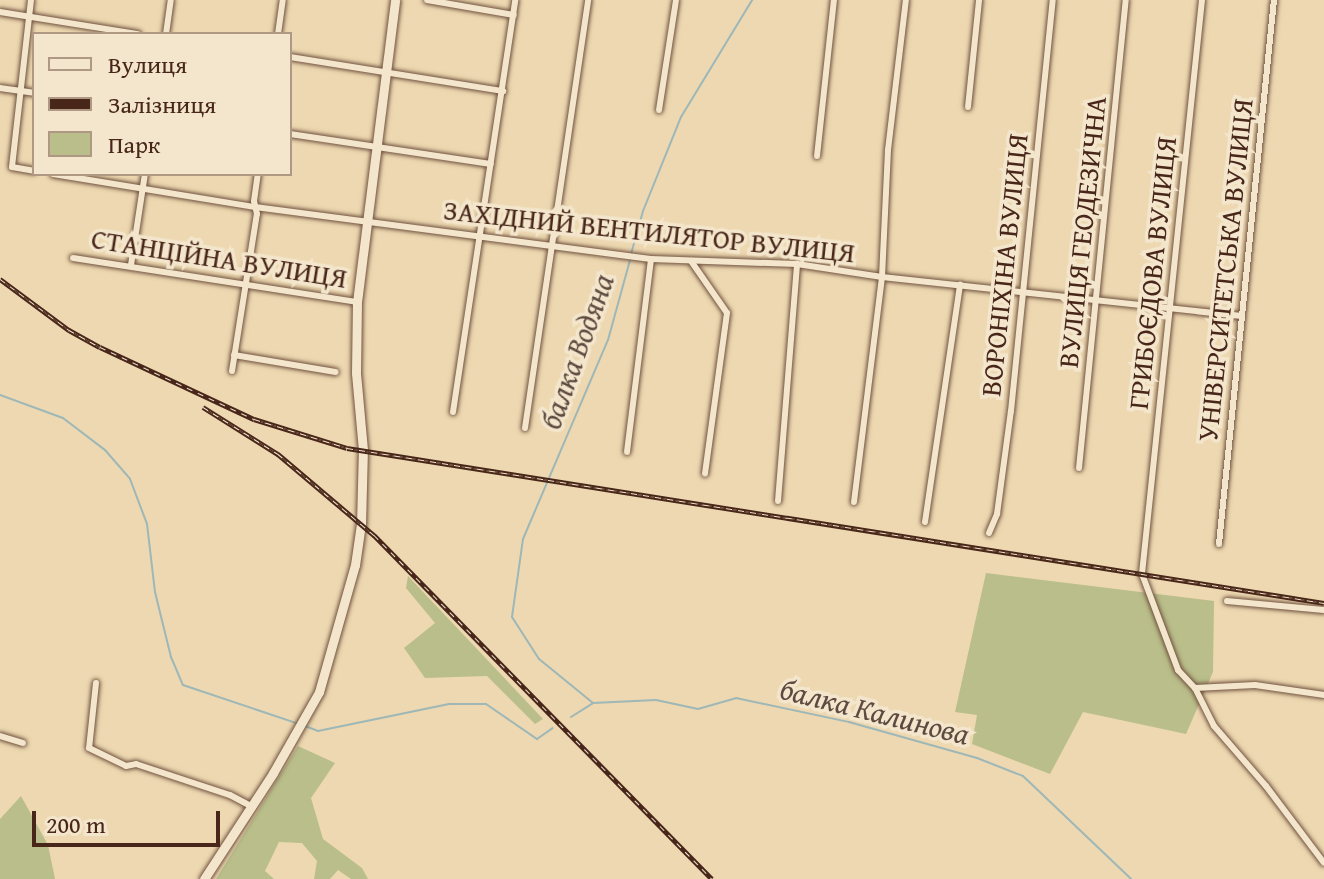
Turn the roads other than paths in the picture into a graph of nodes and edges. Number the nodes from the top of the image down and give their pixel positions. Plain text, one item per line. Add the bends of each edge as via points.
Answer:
1 (31, 0) edge
2 (171, 0) edge
3 (283, 0) edge
4 (395, 0) edge
5 (427, 0) edge
6 (515, 0) edge
7 (588, 0) edge
8 (676, 0) edge
9 (834, 0) edge
10 (906, 0) edge
11 (979, 0) edge
12 (1053, 0) edge
13 (1126, 0) edge
14 (1202, 0) edge
15 (1274, 0) edge
16 (0, 12) edge
17 (514, 15) junction
18 (29, 16) junction
19 (126, 32) edge
20 (166, 32) edge
21 (278, 32) edge
22 (292, 57) edge
23 (386, 73) junction
24 (0, 88) edge
25 (20, 91) junction
26 (503, 91) junction
27 (32, 93) edge
28 (968, 107) dead end
29 (659, 110) dead end
30 (292, 134) edge
31 (376, 147) junction
32 (817, 156) dead end
33 (491, 164) junction
34 (32, 171) edge
35 (65, 176) edge
36 (145, 176) edge
37 (258, 176) edge
38 (143, 189) junction
39 (255, 207) junction
40 (367, 223) junction
41 (480, 237) junction
42 (551, 246) junction
43 (73, 258) dead end
44 (651, 259) junction
45 (691, 261) junction
46 (797, 264) junction
47 (131, 265) junction
48 (882, 277) junction
49 (245, 283) junction
50 (960, 285) junction
51 (1024, 292) junction
52 (1097, 299) junction
53 (357, 302) junction
54 (1170, 307) junction
55 (1242, 316) junction
56 (234, 355) junction
57 (232, 371) dead end
58 (336, 372) dead end
59 (453, 412) dead end
60 (525, 428) dead end
61 (627, 452) dead end
62 (1079, 468) dead end
63 (705, 473) dead end
64 (778, 501) dead end
65 (854, 502) dead end
66 (925, 522) dead end
67 (989, 533) dead end
68 (1219, 544) dead end
69 (1227, 601) dead end
70 (1324, 610) edge
71 (96, 683) dead end
72 (1195, 688) junction
73 (1324, 695) edge
74 (0, 736) edge
75 (23, 743) dead end
76 (251, 806) junction
77 (1324, 863) edge
78 (204, 879) edge

1 - 18 street
2 - 20 street
3 - 21 street
4 - 23 street
5 - 17 street
6 - 17 street
7 - 42 street
8 - 29 street
9 - 32 street
10 - 48 street via 888,150
11 - 28 street
12 - 51 street, ВОРОНІХІНА ВУЛИЦЯ
13 - 52 street, ВУЛИЦЯ ГЕОДЕЗИЧНА
14 - 54 street, ГРИБОЄДОВА ВУЛИЦЯ
15 - 55 street, УНІВЕРСИТЕТСЬКА ВУЛИЦЯ
16 - 18 street
17 - 26 street
18 - 19 street
18 - 25 street
22 - 23 street
23 - 26 street
23 - 31 street
24 - 25 street
25 - 27 street
25 - 34 street via 12,167
26 - 33 street
30 - 31 street
31 - 33 street
31 - 40 street
33 - 41 street
35 - 38 street, ЗАХІДНИЙ ВЕНТИЛЯТОР ВУЛИЦЯ
36 - 38 street
37 - 39 street
38 - 39 street, ЗАХІДНИЙ ВЕНТИЛЯТОР ВУЛИЦЯ
38 - 47 street
39 - 40 street, ЗАХІДНИЙ ВЕНТИЛЯТОР ВУЛИЦЯ
39 - 49 street
40 - 41 street, ЗАХІДНИЙ ВЕНТИЛЯТОР ВУЛИЦЯ
40 - 53 street
41 - 42 street, ЗАХІДНИЙ ВЕНТИЛЯТОР ВУЛИЦЯ
41 - 59 street
42 - 44 street, ЗАХІДНИЙ ВЕНТИЛЯТОР ВУЛИЦЯ
42 - 60 street
43 - 47 street, СТАНЦІЙНА ВУЛИЦЯ
44 - 45 street, ЗАХІДНИЙ ВЕНТИЛЯТОР ВУЛИЦЯ
44 - 61 street
45 - 46 street, ЗАХІДНИЙ ВЕНТИЛЯТОР ВУЛИЦЯ
45 - 63 street via 727,313
46 - 48 street, ЗАХІДНИЙ ВЕНТИЛЯТОР ВУЛИЦЯ
46 - 64 street
47 - 49 street, СТАНЦІЙНА ВУЛИЦЯ
48 - 50 street, ЗАХІДНИЙ ВЕНТИЛЯТОР ВУЛИЦЯ
48 - 65 street
49 - 53 street, СТАНЦІЙНА ВУЛИЦЯ
49 - 56 street
50 - 51 street, ЗАХІДНИЙ ВЕНТИЛЯТОР ВУЛИЦЯ
50 - 66 street
51 - 52 street, ЗАХІДНИЙ ВЕНТИЛЯТОР ВУЛИЦЯ
51 - 67 street, ВОРОНІХІНА ВУЛИЦЯ via 997,514
52 - 54 street, ЗАХІДНИЙ ВЕНТИЛЯТОР ВУЛИЦЯ
52 - 62 street, ВУЛИЦЯ ГЕОДЕЗИЧНА
53 - 76 street via 363,450 355,565 319,692
54 - 55 street, ЗАХІДНИЙ ВЕНТИЛЯТОР ВУЛИЦЯ
54 - 72 street, ГРИБОЄДОВА ВУЛИЦЯ via 1142,574 1178,670
55 - 68 street, УНІВЕРСИТЕТСЬКА ВУЛИЦЯ
56 - 57 street
56 - 58 street
69 - 70 street
71 - 76 street via 89,748 126,766 136,764
72 - 73 street via 1255,685
72 - 77 street, ГРИБОЄДОВА ВУЛИЦЯ via 1214,726
74 - 75 street
76 - 78 street

